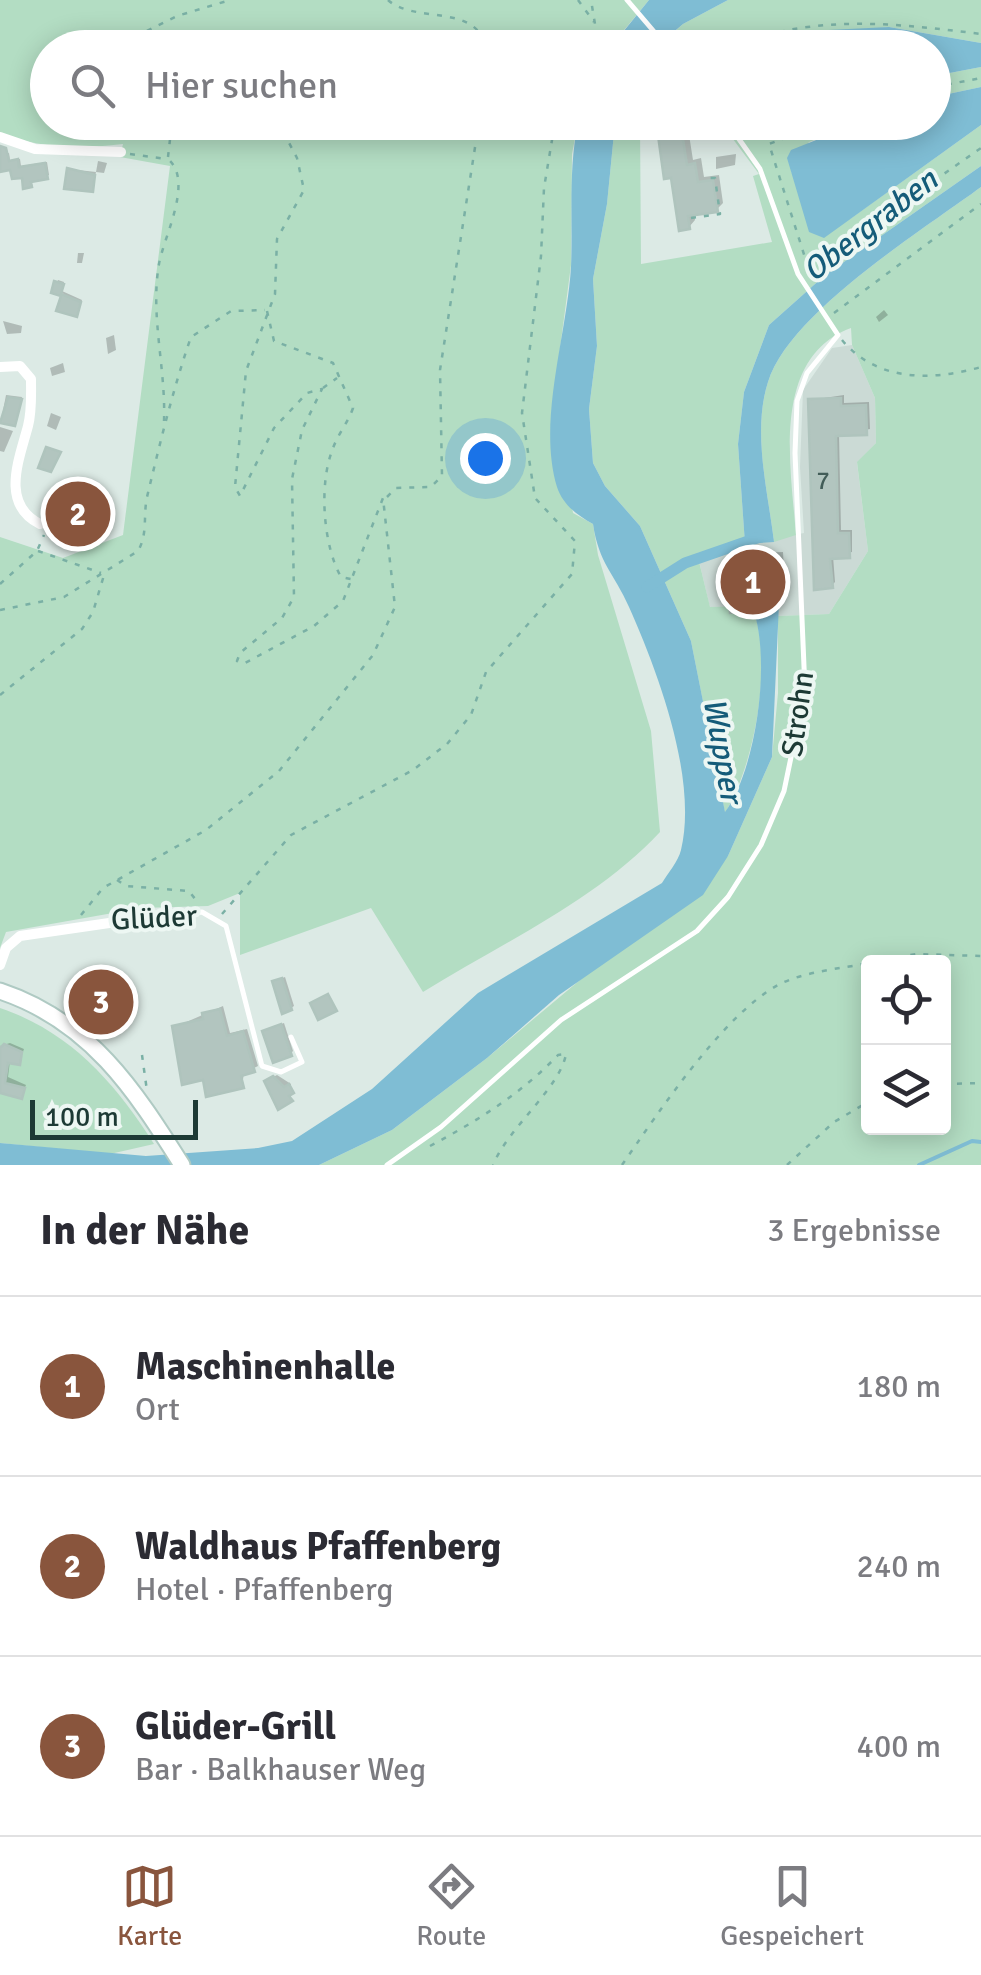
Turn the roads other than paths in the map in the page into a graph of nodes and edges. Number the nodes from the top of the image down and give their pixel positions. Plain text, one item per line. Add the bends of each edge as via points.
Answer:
1 (627, 0) edge
2 (653, 30) edge
3 (0, 138) edge
4 (740, 140) edge
5 (120, 152) road end
6 (0, 367) edge
7 (40, 524) road end
8 (164, 915) joint
9 (0, 966) edge
10 (0, 990) edge
11 (291, 1037) dead end
12 (182, 1165) edge
13 (387, 1165) edge

1 - 2 lane
3 - 5 street via 35,149
4 - 13 lane, Strohn via 760,169 798,274 838,335 808,373 797,401 805,690 784,791 760,846 697,931 561,1020
6 - 7 street via 20,366 31,379 28,426 11,478 25,514
8 - 9 street, Glüder via 76,924 14,939
8 - 11 lane, Glüder via 202,912 232,936 262,1066 281,1072 302,1062
10 - 12 main road via 39,1006 109,1059

